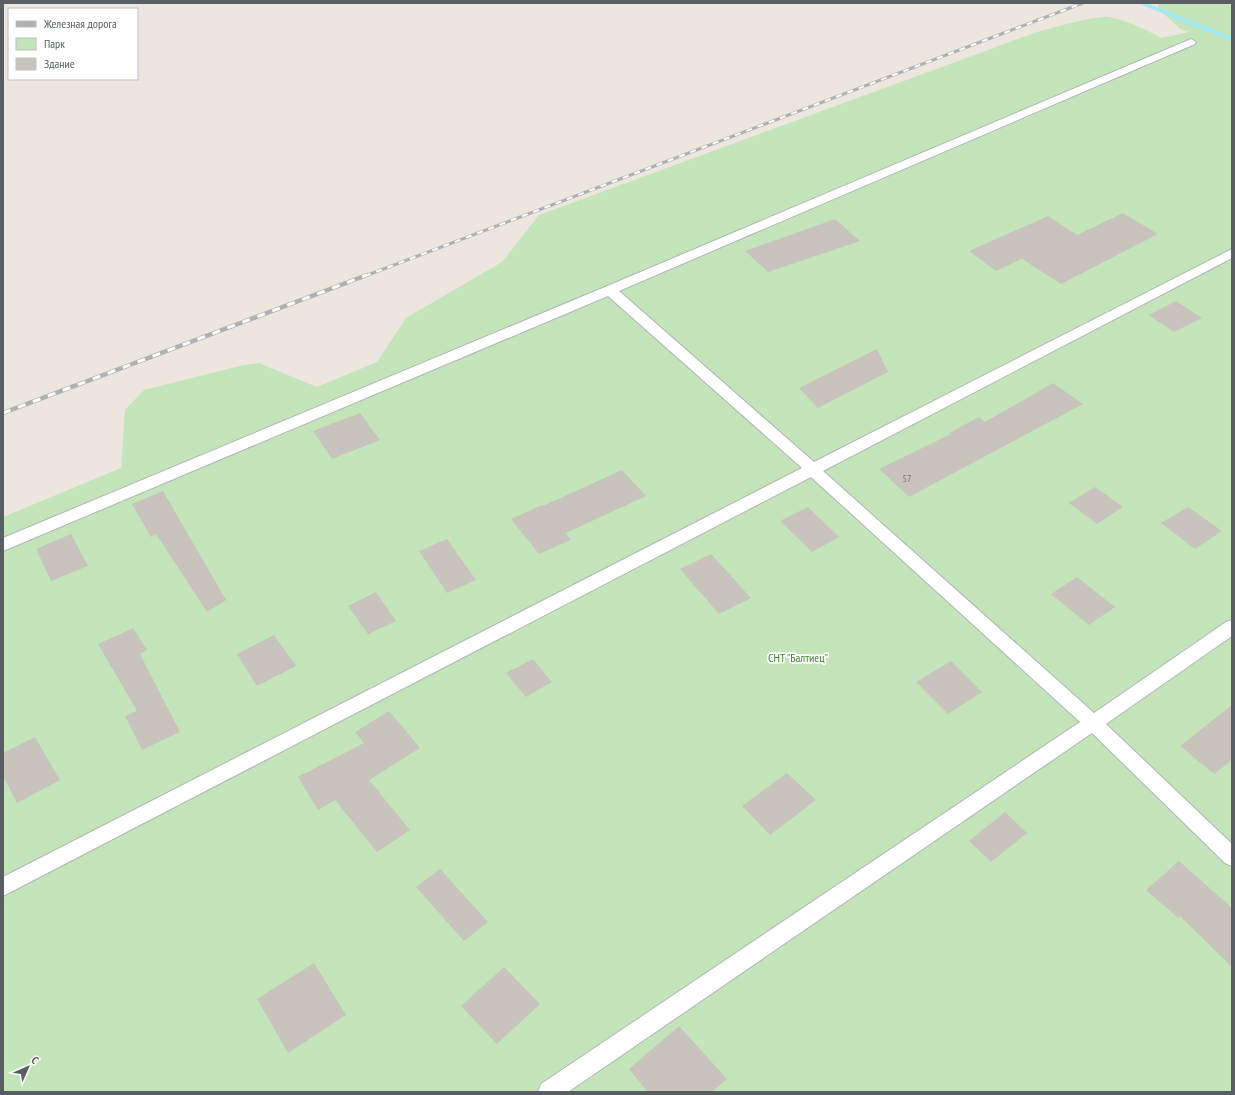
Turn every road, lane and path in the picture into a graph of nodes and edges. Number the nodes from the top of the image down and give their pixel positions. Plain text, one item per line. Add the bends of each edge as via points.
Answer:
1 (1191, 42) dead end
2 (1232, 253) edge
3 (610, 290) junction
4 (812, 469) junction
5 (3, 545) edge
6 (1232, 627) edge
7 (1093, 723) junction
8 (1232, 857) edge
9 (3, 887) edge
10 (549, 1092) edge

1 - 3 lane
2 - 4 lane
3 - 4 lane
3 - 5 lane
4 - 7 lane
4 - 9 lane
6 - 7 lane
7 - 8 lane
7 - 10 lane

